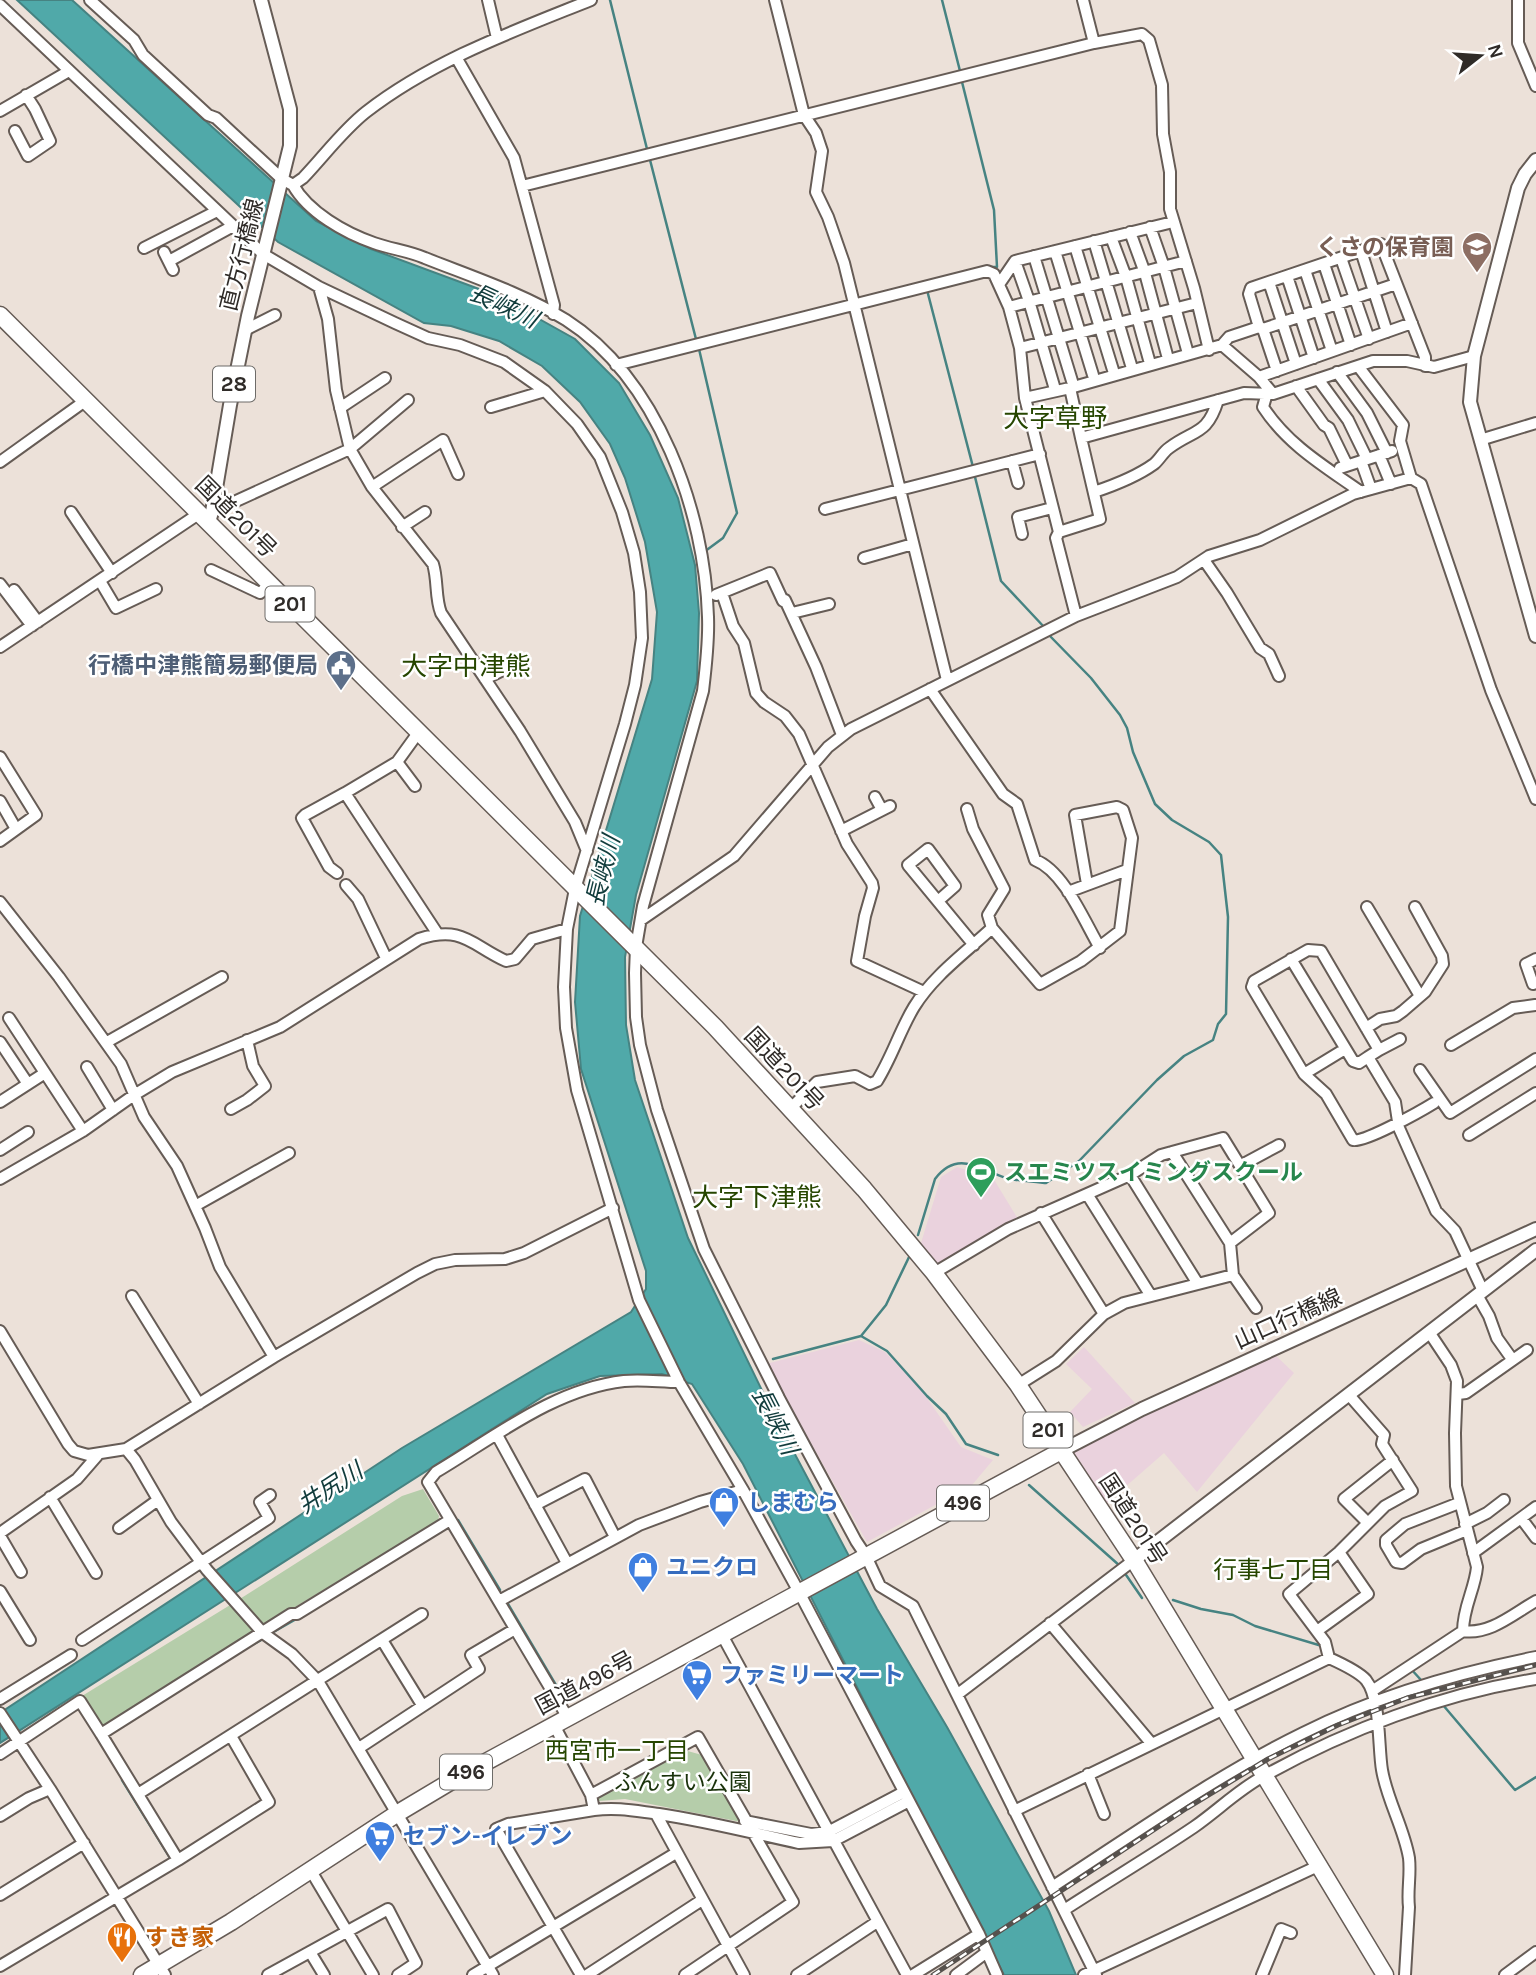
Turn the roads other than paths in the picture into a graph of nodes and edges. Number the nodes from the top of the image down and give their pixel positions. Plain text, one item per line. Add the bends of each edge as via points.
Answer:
1 (90, 0) edge
2 (261, 0) edge
3 (488, 0) edge
4 (591, 0) edge
5 (775, 0) edge
6 (1083, 0) edge
7 (1516, 3) edge
8 (0, 5) edge
9 (497, 38) junction
10 (1094, 43) junction
11 (456, 57) junction
12 (69, 71) junction
13 (1536, 86) edge
14 (26, 95) junction
15 (0, 111) edge
16 (804, 115) junction
17 (15, 131) dead end
18 (1536, 160) edge
19 (285, 184) junction
20 (522, 186) junction
21 (216, 211) junction
22 (1173, 222) junction
23 (233, 226) junction
24 (1150, 227) junction
25 (1130, 232) junction
26 (1111, 237) junction
27 (1094, 241) junction
28 (1075, 246) junction
29 (144, 248) dead end
30 (264, 250) junction
31 (1055, 251) junction
32 (1361, 251) junction
33 (1034, 256) junction
34 (1341, 258) junction
35 (168, 261) dead end
36 (1015, 261) junction
37 (1186, 261) junction
38 (1324, 264) junction
39 (1164, 267) junction
40 (1305, 270) junction
41 (1145, 273) junction
42 (1287, 276) junction
43 (1126, 277) junction
44 (1107, 282) junction
45 (1269, 282) junction
46 (1000, 283) junction
47 (1396, 284) junction
48 (1088, 286) junction
49 (319, 287) junction
50 (1068, 291) junction
51 (1374, 291) junction
52 (1048, 296) junction
53 (1355, 298) junction
54 (1029, 300) junction
55 (1197, 303) junction
56 (853, 304) junction
57 (1337, 304) junction
58 (1009, 307) junction
59 (1176, 308) junction
60 (1318, 310) junction
61 (1156, 313) junction
62 (553, 314) junction
63 (0, 315) edge
64 (275, 315) dead end
65 (1300, 316) junction
66 (1138, 318) junction
67 (1120, 323) junction
68 (1282, 323) junction
69 (1412, 323) junction
70 (1101, 327) junction
71 (1261, 328) junction
72 (245, 330) junction
73 (1387, 332) junction
74 (1080, 333) junction
75 (1060, 338) junction
76 (1369, 339) junction
77 (1042, 343) junction
78 (1222, 345) junction
79 (1351, 345) junction
80 (1206, 347) junction
81 (1020, 348) junction
82 (1187, 350) junction
83 (1332, 351) junction
84 (1167, 355) junction
85 (1474, 356) junction
86 (1314, 358) junction
87 (1149, 360) junction
88 (1296, 364) junction
89 (617, 365) junction
90 (1131, 365) junction
91 (1358, 366) junction
92 (1425, 366) junction
93 (1113, 370) junction
94 (1277, 371) junction
95 (1338, 372) junction
96 (1093, 375) junction
97 (1259, 377) junction
98 (385, 379) dead end
99 (1318, 379) junction
100 (1071, 384) junction
101 (1054, 386) junction
102 (1296, 386) junction
103 (545, 390) junction
104 (1038, 390) dead end
105 (1270, 393) junction
106 (1025, 398) junction
107 (408, 400) dead end
108 (1218, 400) junction
109 (85, 401) junction
110 (491, 407) dead end
111 (340, 408) junction
112 (1536, 423) edge
113 (1082, 438) junction
114 (1480, 440) junction
115 (1401, 448) junction
116 (349, 449) junction
117 (1040, 454) junction
118 (1383, 454) junction
119 (1364, 460) junction
120 (1012, 461) junction
121 (0, 462) edge
122 (1347, 466) junction
123 (1331, 470) junction
124 (458, 474) dead end
125 (1411, 478) junction
126 (1018, 483) dead end
127 (1391, 484) junction
128 (372, 487) junction
129 (899, 489) junction
130 (1366, 491) junction
131 (1094, 492) junction
132 (1052, 508) junction
133 (825, 509) dead end
134 (71, 512) dead end
135 (425, 512) dead end
136 (207, 515) junction
137 (402, 527) junction
138 (1059, 532) junction
139 (1022, 534) dead end
140 (913, 544) junction
141 (864, 558) dead end
142 (1204, 559) junction
143 (211, 570) dead end
144 (112, 573) junction
145 (100, 581) junction
146 (0, 584) edge
147 (270, 584) junction
148 (156, 589) dead end
149 (14, 590) dead end
150 (722, 593) junction
151 (707, 597) junction
152 (829, 604) dead end
153 (792, 613) junction
154 (1076, 616) junction
155 (35, 624) junction
156 (1536, 636) edge
157 (0, 647) edge
158 (521, 662) dead end
159 (1279, 676) dead end
160 (485, 679) junction
161 (947, 680) junction
162 (930, 689) junction
163 (418, 733) junction
164 (842, 735) junction
165 (0, 757) edge
166 (397, 762) junction
167 (812, 765) junction
168 (415, 786) dead end
169 (345, 793) junction
170 (875, 797) dead end
171 (1536, 799) edge
172 (0, 801) edge
173 (967, 809) dead end
174 (16, 829) junction
175 (841, 831) junction
176 (0, 841) edge
177 (587, 851) junction
178 (1127, 870) junction
179 (337, 873) dead end
180 (1087, 884) junction
181 (346, 885) dead end
182 (577, 892) junction
183 (1068, 892) junction
184 (938, 901) junction
185 (0, 902) edge
186 (1367, 907) dead end
187 (1415, 907) dead end
188 (641, 920) junction
189 (567, 929) junction
190 (992, 929) junction
191 (437, 933) junction
192 (633, 945) junction
193 (974, 945) junction
194 (1100, 948) junction
195 (386, 958) junction
196 (1291, 959) junction
197 (1536, 959) edge
198 (222, 977) dead end
199 (1536, 983) edge
200 (925, 992) junction
201 (1420, 996) junction
202 (1536, 1007) edge
203 (9, 1018) dead end
204 (1366, 1028) junction
205 (1400, 1039) dead end
206 (247, 1040) junction
207 (0, 1042) edge
208 (107, 1042) junction
209 (1451, 1045) dead end
210 (1345, 1049) junction
211 (1380, 1050) junction
212 (1368, 1057) junction
213 (1536, 1059) edge
214 (88, 1068) dead end
215 (1420, 1070) dead end
216 (45, 1073) junction
217 (1304, 1074) junction
218 (27, 1084) junction
219 (1536, 1093) edge
220 (134, 1095) junction
221 (1, 1098) edge
222 (1434, 1103) dead end
223 (790, 1108) junction
224 (231, 1109) dead end
225 (113, 1110) junction
226 (1398, 1122) junction
227 (83, 1131) junction
228 (28, 1132) dead end
229 (1469, 1135) dead end
230 (1279, 1145) dead end
231 (0, 1150) edge
232 (1172, 1152) junction
233 (289, 1153) dead end
234 (1240, 1166) junction
235 (1130, 1175) junction
236 (0, 1180) edge
237 (1087, 1194) junction
238 (195, 1206) junction
239 (613, 1209) junction
240 (1041, 1213) junction
241 (1536, 1231) edge
242 (1230, 1243) junction
243 (1536, 1250) edge
244 (1468, 1260) junction
245 (934, 1273) junction
246 (1233, 1275) junction
247 (1198, 1284) junction
248 (1480, 1293) junction
249 (132, 1296) dead end
250 (1151, 1296) junction
251 (1256, 1308) dead end
252 (1104, 1314) junction
253 (0, 1331) edge
254 (1429, 1332) junction
255 (1527, 1350) dead end
256 (274, 1357) junction
257 (1512, 1359) junction
258 (679, 1382) junction
259 (1018, 1385) junction
260 (1458, 1394) junction
261 (1349, 1395) junction
262 (198, 1404) junction
263 (497, 1435) junction
264 (126, 1449) junction
265 (1061, 1451) junction
266 (97, 1456) junction
267 (1393, 1460) junction
268 (743, 1490) junction
269 (270, 1495) dead end
270 (50, 1497) junction
271 (158, 1500) junction
272 (1504, 1500) dead end
273 (1459, 1503) junction
274 (535, 1506) junction
275 (1536, 1507) edge
276 (0, 1514) edge
277 (1521, 1518) junction
278 (450, 1520) junction
279 (1367, 1522) junction
280 (1466, 1527) junction
281 (119, 1528) dead end
282 (2, 1532) edge
283 (615, 1537) junction
284 (1536, 1538) edge
285 (1339, 1552) junction
286 (1473, 1553) junction
287 (866, 1556) junction
288 (1134, 1559) junction
289 (567, 1563) junction
290 (204, 1566) junction
291 (21, 1572) dead end
292 (96, 1573) dead end
293 (0, 1591) edge
294 (801, 1591) junction
295 (499, 1601) junction
296 (1536, 1601) edge
297 (422, 1614) dead end
298 (1050, 1623) junction
299 (515, 1629) junction
300 (1317, 1631) junction
301 (1463, 1631) junction
302 (263, 1633) junction
303 (722, 1635) junction
304 (30, 1640) dead end
305 (82, 1640) dead end
306 (382, 1640) junction
307 (71, 1654) dead end
308 (1536, 1657) edge
309 (1329, 1658) junction
310 (1536, 1679) edge
311 (318, 1681) junction
312 (958, 1694) junction
313 (1373, 1696) junction
314 (0, 1699) edge
315 (422, 1705) junction
316 (1224, 1709) junction
317 (0, 1713) edge
318 (561, 1722) junction
319 (1378, 1723) junction
320 (101, 1734) junction
321 (231, 1736) junction
322 (17, 1741) junction
323 (1151, 1743) junction
324 (359, 1748) junction
325 (0, 1754) edge
326 (1254, 1760) junction
327 (1088, 1774) junction
328 (1264, 1776) junction
329 (50, 1789) junction
330 (138, 1794) junction
331 (591, 1795) junction
332 (906, 1796) junction
333 (594, 1810) junction
334 (1014, 1811) junction
335 (398, 1813) junction
336 (656, 1814) junction
337 (1104, 1814) dead end
338 (0, 1816) edge
339 (746, 1821) junction
340 (752, 1833) junction
341 (830, 1836) junction
342 (84, 1843) junction
343 (676, 1853) junction
344 (178, 1860) junction
345 (1318, 1866) junction
346 (311, 1871) junction
347 (1052, 1887) junction
348 (0, 1895) edge
349 (116, 1898) junction
350 (702, 1900) junction
351 (1064, 1910) junction
352 (877, 1922) junction
353 (553, 1927) junction
354 (348, 1930) junction
355 (1291, 1933) dead end
356 (979, 1934) junction
357 (728, 1946) junction
358 (310, 1952) junction
359 (987, 1952) junction
360 (1536, 1952) edge
361 (0, 1966) edge
362 (161, 1970) edge
363 (490, 1970) edge
364 (270, 1974) edge
365 (1089, 1974) edge
366 (142, 1975) edge
367 (324, 1975) edge
368 (373, 1975) edge
369 (398, 1975) edge
370 (473, 1975) edge
371 (581, 1975) edge
372 (587, 1975) edge
373 (685, 1975) edge
374 (744, 1975) edge
375 (797, 1975) edge
376 (907, 1975) edge
377 (913, 1975) edge
378 (956, 1975) edge
379 (997, 1975) edge
380 (1262, 1975) edge
381 (1385, 1975) edge
382 (1405, 1975) edge
383 (1505, 1975) edge

1 - 19 street via 134,40 143,55
2 - 19 main road, 直方行橋線 / 28 via 289,109
3 - 9 street
4 - 9 street
5 - 16 street
6 - 10 street
7 - 13 street via 1518,43
8 - 12 street
9 - 11 street
10 - 16 street
10 - 22 street via 1142,34 1149,40 1162,85
11 - 19 street via 365,113 303,178
11 - 20 street via 507,141
12 - 14 street
12 - 21 street
14 - 15 street
14 - 17 street via 50,141 28,156
16 - 20 street
16 - 56 street via 820,142 816,192 835,236
18 - 85 main road via 1518,188
19 - 30 main road, 直方行橋線 / 28
19 - 62 street via 352,233 513,292
20 - 62 street
21 - 23 street
21 - 29 street
22 - 24 street
22 - 37 street
23 - 30 street
23 - 35 street
24 - 25 street
24 - 39 street
25 - 26 street
25 - 41 street
26 - 27 street
26 - 43 street
27 - 28 street
27 - 44 street
28 - 31 street
28 - 48 street
30 - 49 street
30 - 72 main road, 直方行橋線 / 28
31 - 33 street
31 - 50 street
32 - 34 street
32 - 47 street via 1381,244
32 - 51 street
33 - 36 street
33 - 52 street
34 - 38 street
34 - 53 street
36 - 46 street
36 - 54 street
37 - 39 street
37 - 55 street
38 - 40 street
38 - 57 street
39 - 41 street
39 - 59 street
40 - 42 street
40 - 60 street
41 - 43 street
41 - 61 street
42 - 45 street
42 - 65 street
43 - 44 street
43 - 66 street
44 - 48 street
44 - 67 street
45 - 68 street
45 - 71 street via 1251,288 1249,294
46 - 56 street via 988,271
46 - 58 street
47 - 51 street
47 - 69 street
48 - 50 street
48 - 70 street
49 - 103 street via 428,338 504,362
49 - 111 street
50 - 52 street
50 - 74 street
51 - 53 street
51 - 73 street
52 - 54 street
52 - 75 street
53 - 57 street
53 - 76 street
54 - 58 street
54 - 77 street
55 - 59 street
55 - 80 street
56 - 89 street
56 - 129 street
57 - 60 street
57 - 79 street
58 - 81 street
59 - 61 street
59 - 82 street
60 - 65 street
60 - 83 street
61 - 66 street
61 - 84 street
62 - 89 street
63 - 109 highway, 国道201号 / 201
64 - 72 street
65 - 68 street
65 - 86 street
66 - 67 street
66 - 87 street
67 - 70 street
67 - 90 street
68 - 71 street
68 - 88 street
69 - 73 street
69 - 92 street
70 - 74 street
70 - 93 street
71 - 78 street via 1229,337
71 - 94 street
72 - 136 main road, 直方行橋線 / 28
73 - 76 street
74 - 75 street
74 - 96 street
75 - 77 street
75 - 100 street
76 - 79 street
77 - 81 street
77 - 101 street
78 - 80 street
78 - 97 street
79 - 83 street
80 - 82 street
80 - 100 street
81 - 106 street
82 - 84 street
83 - 86 street
84 - 87 street
85 - 92 street
85 - 114 main road via 1471,402
86 - 88 street
87 - 90 street
88 - 94 street
89 - 151 street via 645,403 688,498
90 - 93 street
91 - 92 street via 1373,361
91 - 95 street
91 - 115 street via 1403,425
93 - 96 street
94 - 97 street
95 - 99 street
95 - 118 street via 1367,413
96 - 100 street
97 - 105 street
98 - 111 street
99 - 102 street
99 - 119 street via 1348,420
100 - 101 street
100 - 106 street
100 - 113 street
101 - 104 street
102 - 105 street
102 - 122 street via 1329,428
103 - 110 street
103 - 177 street via 578,424 600,457 634,552 640,592 642,638 635,685
105 - 108 street
105 - 123 street via 1262,407 1275,426
106 - 117 street
107 - 116 street
108 - 113 street
108 - 131 street via 1212,418 1201,430 1171,447 1152,465
109 - 121 street
109 - 136 highway, 国道201号 / 201
111 - 116 street
112 - 114 street
113 - 131 street
114 - 156 main road
115 - 118 street
115 - 125 street
116 - 128 street
116 - 136 street
117 - 120 street
117 - 132 street
118 - 119 street
118 - 127 street
119 - 122 street
119 - 130 street
120 - 126 street
120 - 129 street
122 - 123 street
123 - 130 street
124 - 128 street via 443,440
125 - 127 street
125 - 171 street via 1421,484 1491,690
127 - 130 street
128 - 137 street
129 - 133 street via 847,498
129 - 140 street
130 - 142 street via 1260,540
131 - 138 street via 1100,519
132 - 138 street
132 - 139 street via 1018,517
134 - 144 street
135 - 137 street
136 - 144 street
136 - 147 highway, 国道201号 / 201
137 - 160 street via 433,564 438,606
138 - 154 street via 1056,538
140 - 141 street
140 - 161 street
142 - 154 street via 1177,577
142 - 159 street
143 - 147 street via 260,593
144 - 145 street
145 - 148 street via 116,608
145 - 155 street
146 - 155 street
147 - 163 highway, 国道201号 / 201
149 - 155 street
150 - 151 street
150 - 153 street via 770,573
150 - 167 street via 744,643 756,693 793,725
151 - 188 street via 708,657 703,691
152 - 153 street
153 - 164 street
154 - 161 street
155 - 157 street
158 - 160 street
160 - 177 street via 575,822
161 - 162 street
162 - 164 street
162 - 183 street via 1003,794 1017,804 1035,860 1051,869
163 - 166 street
163 - 182 highway, 国道201号 / 201
164 - 167 street
165 - 174 street via 36,815
166 - 168 street
166 - 169 street
167 - 175 street
167 - 188 street via 734,856
169 - 179 street via 302,818 329,867
169 - 191 street
170 - 175 street via 886,808
172 - 174 street
173 - 190 street via 1004,889 988,915
174 - 176 street
175 - 200 street via 873,888 858,961
177 - 182 street
178 - 180 street
178 - 180 street via 1132,838 1123,810 1117,807 1074,815
178 - 194 street via 1120,931
180 - 183 street
181 - 195 street via 367,914
182 - 189 street
182 - 192 highway, 国道201号 / 201
183 - 194 street
184 - 184 street via 956,887 928,849 908,865
184 - 193 street
185 - 208 street
186 - 201 street
187 - 201 street via 1443,964
188 - 192 street
189 - 191 street via 533,939 515,959 506,961 476,942
189 - 239 street via 564,987 571,1066
190 - 193 street
190 - 194 street via 1040,984
191 - 195 street
192 - 223 highway, 国道201号 / 201
192 - 287 street via 635,1017 645,1070 704,1249
193 - 200 street
195 - 206 street via 295,1018
196 - 204 street via 1308,950 1321,951
196 - 210 street
196 - 217 street via 1254,981 1252,987
197 - 199 street via 1526,964
198 - 208 street
200 - 223 street via 874,1084 855,1076 817,1082
201 - 204 street via 1396,1016
202 - 209 street via 1513,1008
203 - 216 street
204 - 211 street
205 - 211 street
206 - 220 street via 172,1072
206 - 224 street via 253,1066 265,1086
207 - 218 street
208 - 220 street
210 - 212 street via 1353,1061
210 - 217 street
211 - 212 street
212 - 226 street via 1395,1102
213 - 215 street via 1450,1114
214 - 225 street
216 - 218 street
216 - 227 street
217 - 226 street via 1326,1094 1356,1142
218 - 221 street
219 - 229 street
220 - 225 street
220 - 238 street
222 - 226 street
223 - 245 highway, 国道201号 / 201
225 - 227 street
226 - 244 street via 1436,1211 1455,1231
227 - 236 street
228 - 231 street
230 - 234 street
232 - 234 street via 1223,1138
232 - 235 street
232 - 242 street
233 - 238 street
234 - 242 street via 1269,1213
235 - 237 street
235 - 247 street
237 - 240 street
237 - 250 street
238 - 256 street via 220,1267
239 - 256 street via 505,1259 435,1264
239 - 258 street via 639,1300
240 - 245 street
240 - 252 street
241 - 244 main road, 山口行橋線
242 - 246 street
243 - 248 main road
244 - 248 street
244 - 265 main road, 山口行橋線 via 1142,1409
245 - 259 highway, 国道201号 / 201
246 - 247 street
246 - 251 street
247 - 250 street
248 - 254 main road
248 - 257 street via 1497,1338
249 - 262 street
250 - 252 street
252 - 259 street via 1056,1361
253 - 266 street via 68,1444 81,1454
254 - 260 street via 1454,1369
254 - 261 main road
255 - 257 street
256 - 262 street
257 - 260 street via 1466,1393
258 - 263 street via 626,1381 594,1387 553,1401
258 - 268 street
259 - 265 highway, 国道201号 / 201
260 - 273 street via 1454,1466
261 - 267 street via 1384,1434 1382,1444
261 - 288 main road
262 - 264 street
263 - 274 street
263 - 278 street via 436,1472 428,1482
264 - 266 street
264 - 271 street
265 - 287 highway, 国道496号 / 496
265 - 288 highway, 国道201号 / 201
266 - 270 street via 77,1479
267 - 279 street via 1412,1491
267 - 279 street via 1343,1499
268 - 283 street via 700,1502
268 - 294 street
269 - 290 street via 260,1502 269,1518
270 - 282 street
270 - 292 street
271 - 281 street
271 - 290 street
272 - 280 street
273 - 280 street
273 - 280 street via 1405,1524 1386,1545 1396,1562 1402,1563
274 - 283 street via 585,1479
274 - 289 street
275 - 277 street
276 - 282 street
277 - 284 street
277 - 286 street
278 - 295 street
278 - 302 street
279 - 285 street
280 - 286 street
282 - 291 street
283 - 289 street
285 - 300 street via 1289,1594
285 - 300 street via 1368,1594
286 - 301 street via 1476,1576 1463,1614
287 - 294 highway, 国道496号 / 496
287 - 312 street via 880,1586 913,1606
288 - 298 street
288 - 316 highway, 国道201号 / 201
289 - 295 street
290 - 302 street
290 - 305 street
293 - 304 street
294 - 303 highway, 国道496号 / 496
294 - 332 street
295 - 299 street
296 - 301 street via 1491,1628
297 - 306 street
298 - 312 street
298 - 323 street
299 - 315 street via 471,1655 479,1669
299 - 318 street
300 - 309 street
301 - 313 street
302 - 311 street
302 - 320 street
303 - 318 highway, 国道496号 / 496
303 - 341 street
306 - 311 street
306 - 315 street
307 - 314 street
308 - 313 street
309 - 313 street via 1365,1679
309 - 316 street
310 - 319 street via 1452,1698
311 - 321 street
311 - 324 street
312 - 334 street
313 - 319 street
313 - 326 street
315 - 324 street
316 - 323 street
316 - 326 highway, 国道201号 / 201
317 - 322 street
318 - 331 street
318 - 335 highway, 国道496号 / 496
319 - 328 street
319 - 382 street via 1382,1774 1409,1856
320 - 322 street via 80,1701
320 - 330 street
321 - 330 street
321 - 344 street via 270,1802
322 - 325 street
322 - 329 street
323 - 327 street
324 - 335 street
326 - 328 highway, 国道201号 / 201
326 - 347 street
327 - 334 street
327 - 337 street
328 - 345 highway, 国道201号 / 201
328 - 351 street
329 - 338 street
329 - 342 street
330 - 344 street
331 - 333 street
331 - 339 street via 698,1737
332 - 341 street
332 - 356 street
333 - 336 street via 616,1807
333 - 353 street via 496,1829
334 - 347 street
335 - 346 highway, 国道496号 / 496
335 - 363 street
336 - 340 street
336 - 343 street
339 - 340 street
339 - 341 street
340 - 341 street via 799,1843
340 - 357 street via 793,1902
341 - 352 street
342 - 348 street
342 - 349 street
343 - 350 street
343 - 353 street
344 - 349 street
345 - 365 street
345 - 381 highway, 国道201号 / 201
346 - 354 street
346 - 362 highway, 国道496号 / 496
347 - 351 street
349 - 361 street
349 - 362 street
350 - 357 street
350 - 372 street
351 - 365 street
352 - 375 street
352 - 376 street
353 - 363 street
353 - 371 street
354 - 358 street
354 - 368 street
354 - 369 street via 388,1909 416,1963
355 - 380 street via 1281,1929
356 - 359 street
356 - 377 street
357 - 373 street
357 - 374 street
358 - 364 street
358 - 367 street
359 - 378 street
359 - 379 street
360 - 383 street
362 - 366 highway, 国道496号 / 496
363 - 370 street

